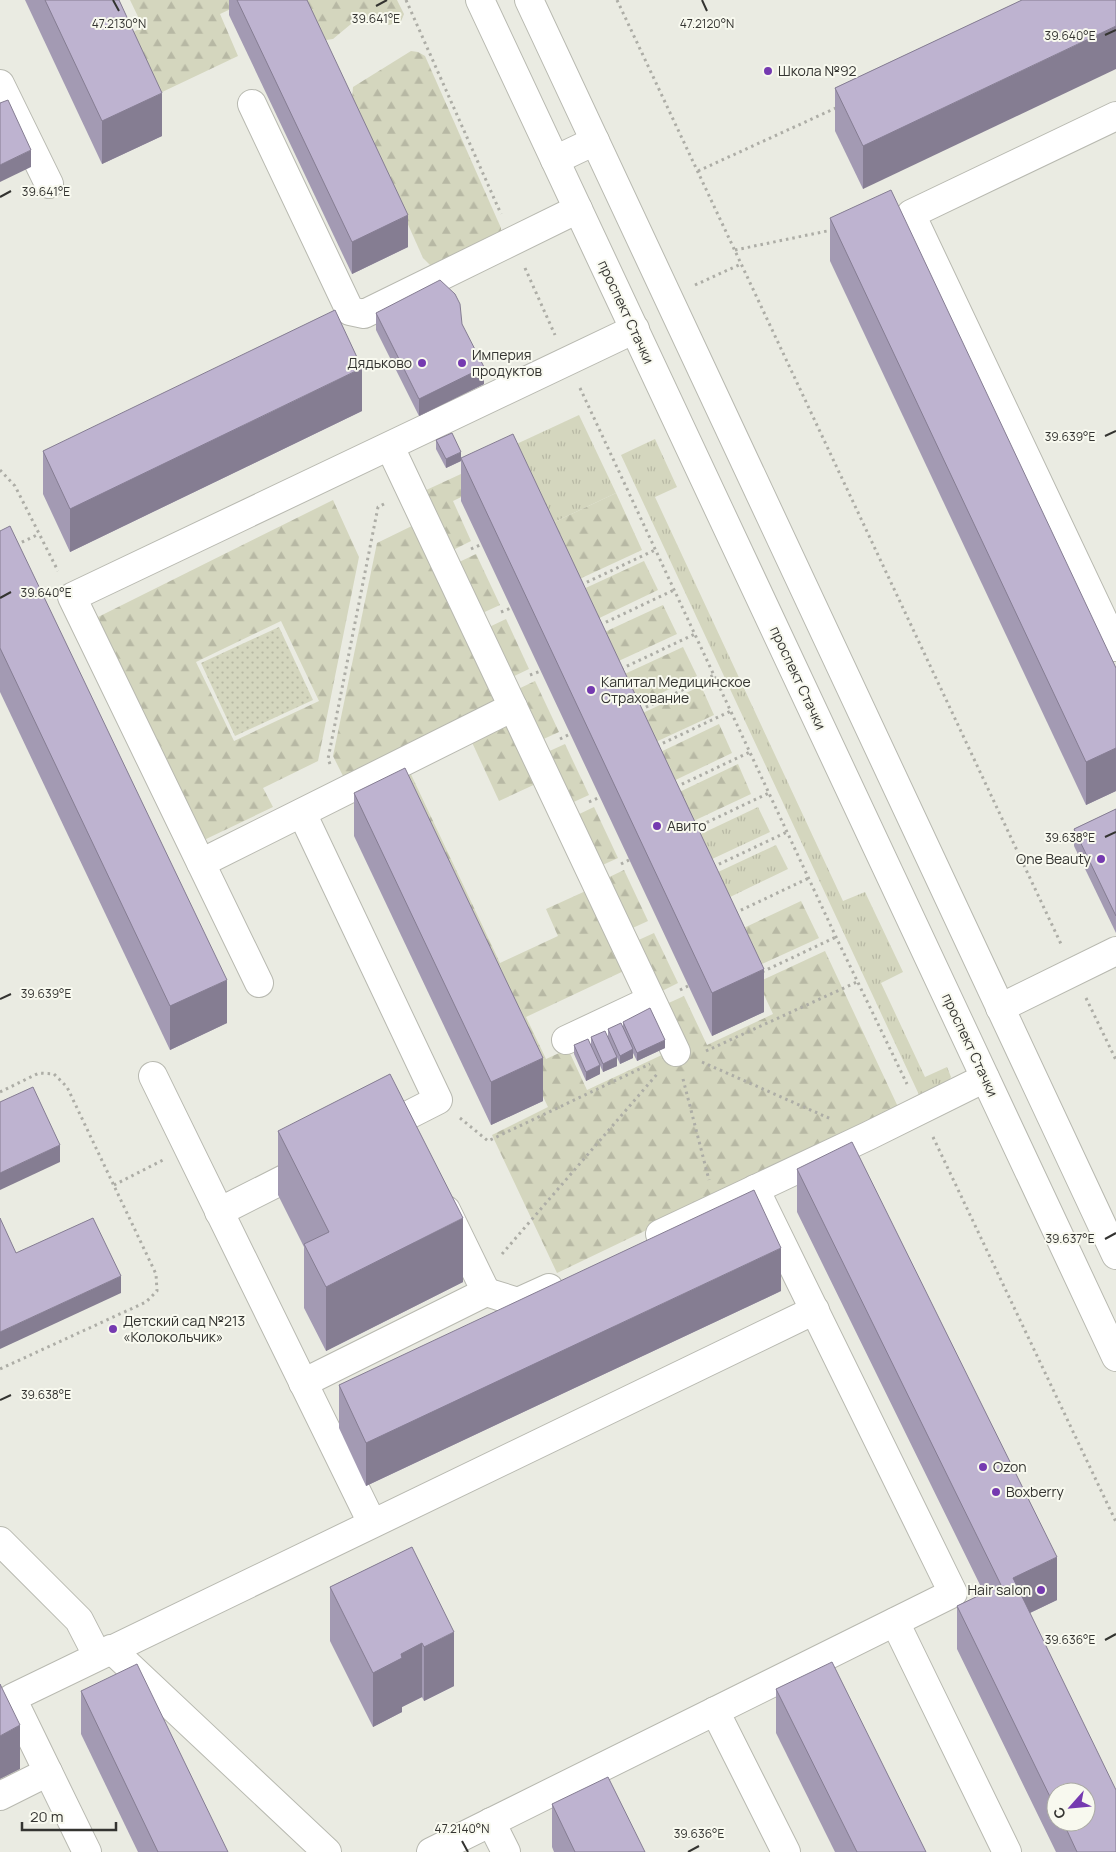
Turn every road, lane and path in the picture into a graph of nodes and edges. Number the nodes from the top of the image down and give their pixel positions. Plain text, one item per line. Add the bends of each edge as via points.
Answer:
1 (406, 0) edge
2 (480, 0) edge
3 (529, 0) edge
4 (617, 0) edge
5 (0, 84) edge
6 (252, 104) dead end
7 (843, 104) edge
8 (1116, 116) edge
9 (595, 141) junction
10 (555, 160) junction
11 (698, 171) junction
12 (49, 184) dead end
13 (578, 209) junction
14 (832, 230) dead end
15 (513, 241) junction
16 (735, 250) junction
17 (635, 329) junction
18 (567, 362) junction
19 (390, 447) junction
20 (0, 470) edge
21 (411, 490) junction
22 (40, 534) junction
23 (8, 549) edge
24 (655, 550) junction
25 (580, 585) edge
26 (674, 590) junction
27 (72, 597) junction
28 (599, 625) edge
29 (695, 634) junction
30 (1116, 647) edge
31 (620, 669) edge
32 (714, 675) junction
33 (513, 707) junction
34 (640, 711) edge
35 (731, 711) junction
36 (656, 746) edge
37 (750, 752) junction
38 (667, 791) edge
39 (344, 792) junction
40 (769, 794) junction
41 (302, 813) junction
42 (687, 832) edge
43 (787, 832) junction
44 (201, 863) junction
45 (705, 871) edge
46 (809, 878) junction
47 (727, 917) edge
48 (836, 937) junction
49 (1116, 951) edge
50 (1074, 971) junction
51 (755, 975) edge
52 (857, 982) junction
53 (259, 983) dead end
54 (651, 1000) junction
55 (1000, 1008) junction
56 (566, 1040) dead end
57 (684, 1055) junction
58 (1116, 1060) edge
59 (153, 1076) dead end
60 (985, 1078) junction
61 (0, 1092) edge
62 (438, 1100) junction
63 (920, 1110) junction
64 (868, 1136) junction
65 (357, 1142) edge
66 (188, 1147) junction
67 (331, 1155) edge
68 (114, 1185) junction
69 (755, 1188) junction
70 (436, 1190) edge
71 (716, 1207) junction
72 (219, 1212) junction
73 (635, 1246) edge
74 (1116, 1255) edge
75 (572, 1276) edge
76 (483, 1285) junction
77 (815, 1310) junction
78 (1116, 1357) edge
79 (0, 1369) edge
80 (303, 1383) junction
81 (1116, 1522) edge
82 (372, 1523) junction
83 (0, 1541) edge
84 (895, 1622) junction
85 (104, 1652) junction
86 (715, 1711) junction
87 (48, 1772) junction
88 (0, 1796) edge
89 (491, 1822) junction
90 (87, 1852) edge
91 (327, 1852) edge
92 (431, 1852) edge
93 (506, 1852) edge
94 (786, 1852) edge
95 (1007, 1852) edge

1 - 15 path
2 - 10 main road, проспект Стачки
3 - 9 main road
4 - 11 path
5 - 12 main road
6 - 15 main road via 350,311 364,314
7 - 11 path
8 - 30 main road via 911,214
9 - 10 main road
9 - 55 main road
10 - 13 main road, проспект Стачки
11 - 16 path
13 - 15 main road
13 - 17 main road, проспект Стачки
14 - 16 path
15 - 18 path
16 - 50 path
17 - 18 main road
17 - 60 main road, проспект Стачки
18 - 19 main road
18 - 24 path
19 - 21 main road
19 - 27 main road
20 - 22 path via 15,486
21 - 33 main road
21 - 39 path via 378,507 328,759
22 - 23 path
22 - 27 path
24 - 25 path
24 - 26 path
26 - 28 path
26 - 29 path
27 - 44 main road
29 - 31 path
29 - 32 path
32 - 34 path
32 - 35 path
33 - 39 main road
33 - 54 main road
35 - 36 path
35 - 37 path
37 - 38 path
37 - 40 path
39 - 41 main road
40 - 42 path
40 - 43 path
41 - 44 main road
41 - 62 main road
43 - 45 path
43 - 46 path
44 - 53 main road
46 - 47 path
46 - 48 path
48 - 51 path
48 - 52 path
49 - 50 main road
50 - 55 main road
50 - 58 path
52 - 57 path
52 - 63 path
54 - 56 main road
54 - 57 main road
55 - 74 main road
57 - 62 path via 488,1141
57 - 64 path
57 - 71 path
57 - 76 path
59 - 66 main road
60 - 63 main road
60 - 78 main road, проспект Стачки
61 - 68 path via 40,1074 54,1074 67,1087
62 - 65 main road via 404,1129
63 - 64 main road
63 - 81 path
64 - 69 main road
66 - 68 path
66 - 72 main road
67 - 72 main road
68 - 79 path via 156,1274 157,1291 146,1302
69 - 71 main road
69 - 77 main road
70 - 76 main road
71 - 73 main road
72 - 80 main road
75 - 76 main road via 518,1302
76 - 80 main road via 342,1353
77 - 82 main road
77 - 84 main road via 953,1593
80 - 82 main road
82 - 85 main road
83 - 85 main road via 79,1620
84 - 86 main road
84 - 95 main road
85 - 87 main road via 12,1698
85 - 91 main road
86 - 89 main road
86 - 94 main road
87 - 88 main road
87 - 90 main road
89 - 92 main road
89 - 93 main road

